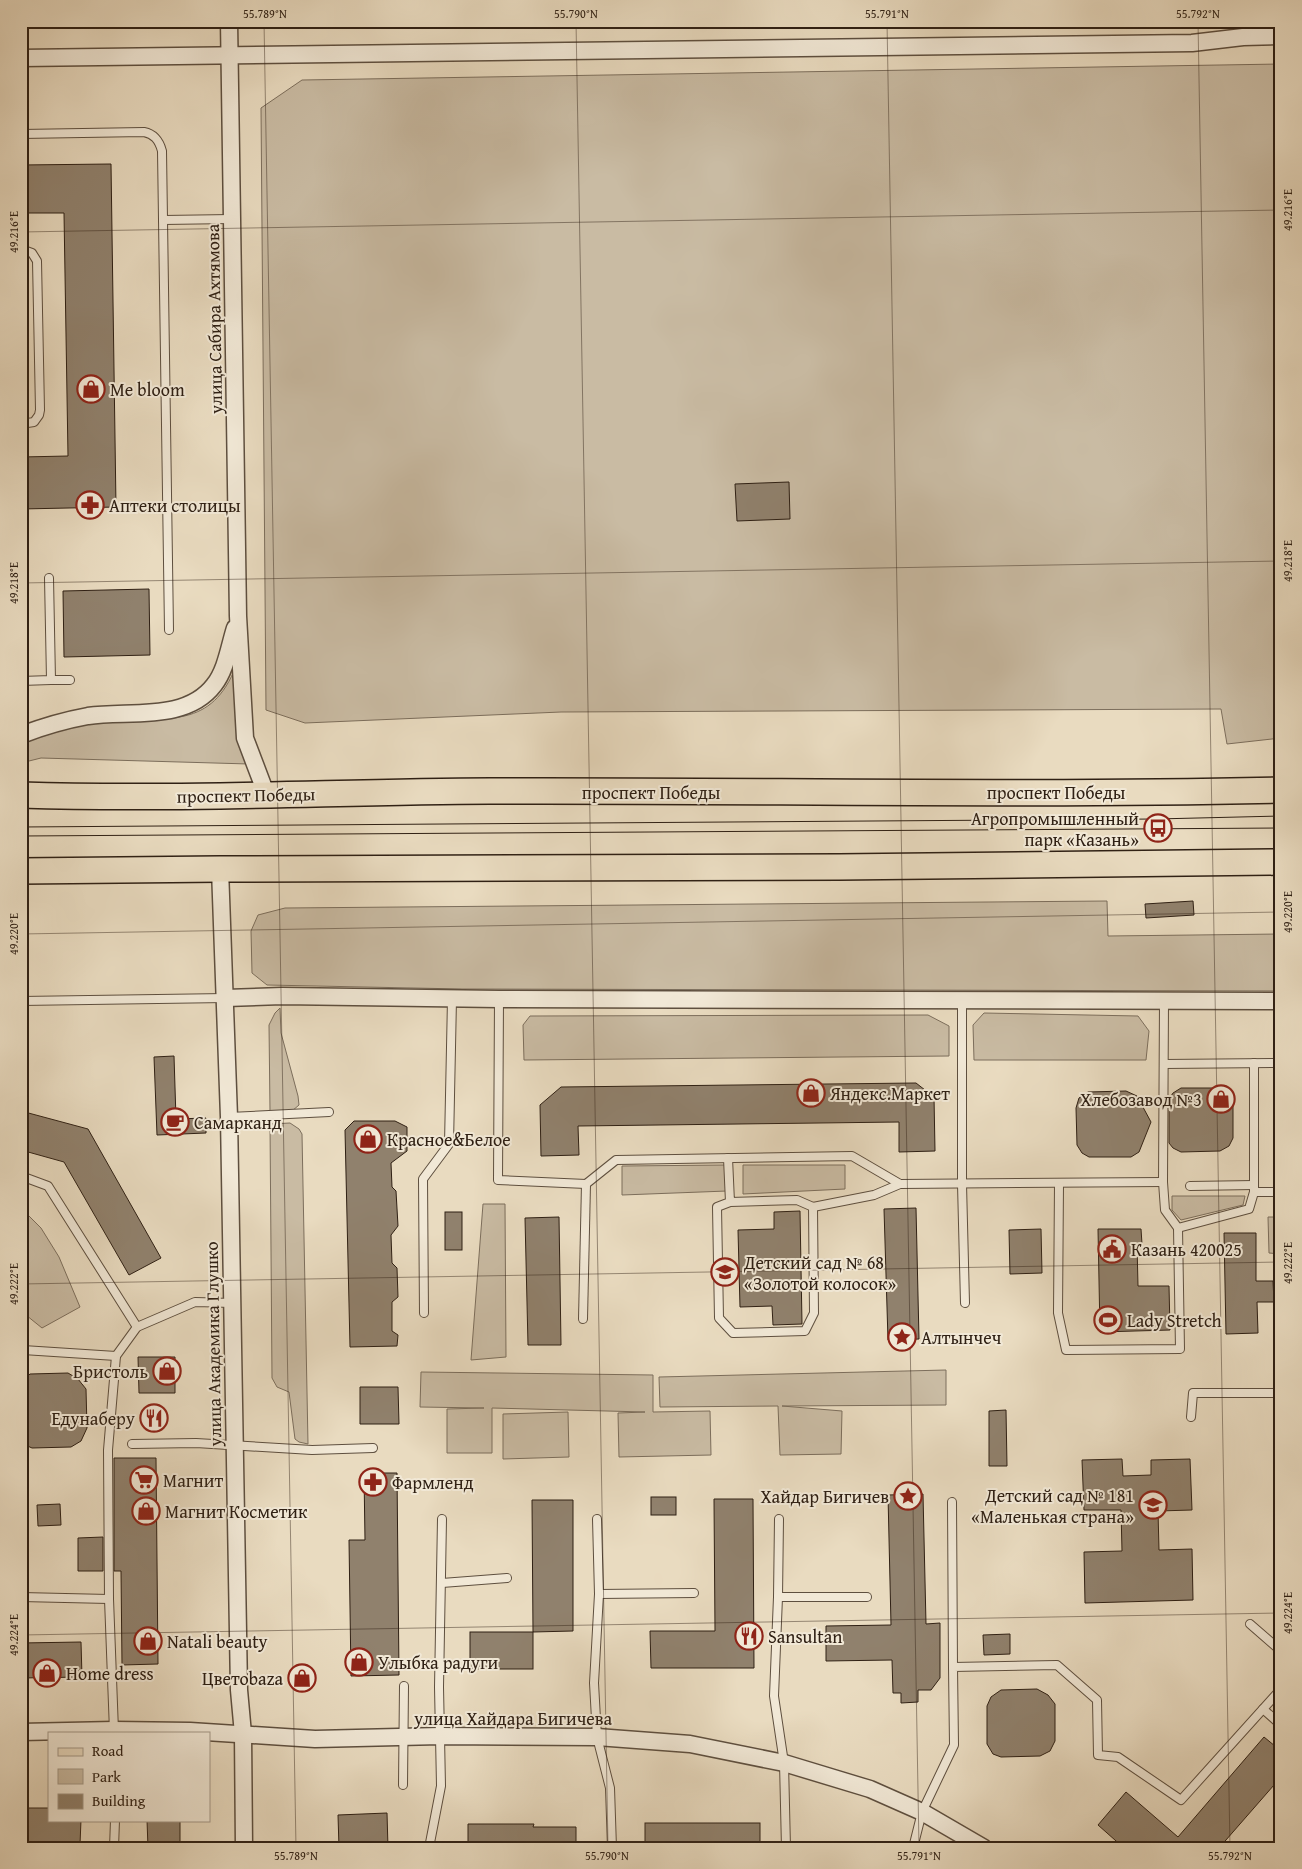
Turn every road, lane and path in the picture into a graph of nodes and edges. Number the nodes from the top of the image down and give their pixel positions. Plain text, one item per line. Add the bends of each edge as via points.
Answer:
1 (229, 21) edge
2 (1281, 22) edge
3 (1281, 36) edge
4 (1243, 37) junction
5 (230, 55) junction
6 (21, 58) edge
7 (21, 134) edge
8 (232, 219) junction
9 (163, 220) junction
10 (21, 249) edge
11 (21, 424) edge
12 (49, 578) dead end
13 (238, 616) junction
14 (169, 630) dead end
15 (21, 680) edge
16 (51, 680) junction
17 (70, 680) dead end
18 (21, 735) edge
19 (1281, 790) edge
20 (21, 795) edge
21 (267, 796) junction
22 (1281, 862) edge
23 (220, 869) junction
24 (21, 871) edge
25 (226, 998) junction
26 (452, 999) junction
27 (499, 1000) junction
28 (21, 1001) edge
29 (962, 1001) junction
30 (1281, 1001) edge
31 (1164, 1002) junction
32 (1254, 1063) junction
33 (1281, 1063) edge
34 (1164, 1064) junction
35 (329, 1112) dead end
36 (229, 1117) junction
37 (728, 1158) junction
38 (21, 1176) edge
39 (1163, 1182) junction
40 (586, 1184) junction
41 (900, 1184) junction
42 (962, 1184) junction
43 (1059, 1184) junction
44 (1190, 1186) dead end
45 (1254, 1188) junction
46 (1281, 1192) edge
47 (730, 1202) junction
48 (813, 1207) junction
49 (1178, 1228) junction
50 (232, 1303) junction
51 (965, 1303) dead end
52 (424, 1314) dead end
53 (583, 1319) dead end
54 (136, 1327) junction
55 (23, 1350) dead end
56 (116, 1356) junction
57 (1281, 1393) edge
58 (1191, 1417) dead end
59 (132, 1444) dead end
60 (234, 1447) junction
61 (373, 1448) dead end
62 (952, 1502) dead end
63 (442, 1519) dead end
64 (598, 1519) dead end
65 (779, 1519) dead end
66 (507, 1578) dead end
67 (442, 1583) junction
68 (694, 1593) dead end
69 (599, 1594) junction
70 (778, 1597) junction
71 (867, 1597) dead end
72 (21, 1598) edge
73 (109, 1599) junction
74 (1250, 1624) dead end
75 (1281, 1651) edge
76 (953, 1668) junction
77 (404, 1686) dead end
78 (1281, 1689) edge
79 (1263, 1709) junction
80 (1281, 1725) edge
81 (114, 1731) edge
82 (21, 1732) edge
83 (208, 1732) edge
84 (210, 1732) edge
85 (243, 1734) junction
86 (440, 1736) junction
87 (403, 1737) junction
88 (597, 1737) junction
89 (784, 1763) junction
90 (403, 1785) dead end
91 (922, 1812) junction
92 (115, 1822) edge
93 (114, 1848) edge
94 (244, 1848) edge
95 (429, 1848) edge
96 (612, 1848) edge
97 (786, 1848) edge
98 (913, 1848) edge
99 (984, 1848) edge

1 - 5 street, улица Сабира Ахтямова
2 - 4 street
3 - 4 street
4 - 5 street via 1192,43
5 - 6 street
5 - 8 street, улица Сабира Ахтямова
7 - 9 lane via 144,132 154,136 162,150
8 - 9 lane
8 - 13 street, улица Сабира Ахтямова
9 - 14 lane
10 - 11 lane via 32,253 37,261 40,410 34,422
12 - 16 lane
13 - 18 street, улица Сабира Ахтямова via 222,672 207,693 191,705 171,710 88,716
13 - 21 street, улица Сабира Ахтямова via 245,738
15 - 16 lane
16 - 17 lane
19 - 21 main road, проспект Победы via 1062,793 488,791
20 - 21 main road, проспект Победы
22 - 23 main road
23 - 24 main road
23 - 25 street, улица Академика Глушко
25 - 26 street
25 - 28 lane
25 - 36 street, улица Академика Глушко
26 - 27 street
26 - 52 lane via 449,1144 422,1179
27 - 29 street
27 - 40 lane via 498,1180
29 - 31 street
29 - 42 lane
30 - 31 street
31 - 34 lane
32 - 33 lane
32 - 34 lane
32 - 45 lane
34 - 39 lane
35 - 36 lane
36 - 50 street, улица Академика Глушко
37 - 40 lane via 616,1160
37 - 41 lane via 852,1156
37 - 47 lane
38 - 54 lane via 48,1186
39 - 43 lane
39 - 49 lane via 1165,1210
40 - 53 lane
41 - 42 lane
41 - 48 lane via 874,1195
42 - 43 lane
42 - 51 lane
43 - 49 lane via 1058,1314 1066,1350 1180,1349
44 - 45 lane
45 - 46 lane
45 - 49 lane via 1249,1209
47 - 48 lane via 797,1200
47 - 48 lane via 717,1207 719,1318 733,1333 805,1331 814,1313
50 - 54 lane via 195,1302
50 - 60 street, улица Академика Глушко
54 - 56 lane
55 - 56 lane
56 - 73 lane via 108,1450
57 - 58 lane via 1193,1393
59 - 60 lane via 196,1443
60 - 61 lane
60 - 85 street, улица Академика Глушко via 239,1690
62 - 76 lane
63 - 67 lane
64 - 69 lane
65 - 70 lane
66 - 67 lane
67 - 86 lane
68 - 69 lane
69 - 88 lane via 594,1683
70 - 71 lane
70 - 89 lane via 774,1696
72 - 73 lane
73 - 81 lane
74 - 75 lane
76 - 79 lane via 1057,1665 1098,1700 1098,1755 1118,1757 1181,1800
76 - 91 lane via 954,1745
77 - 87 lane
78 - 79 lane
79 - 80 lane
81 - 82 street, улица Хайдара Бигичева
81 - 83 street, улица Хайдара Бигичева
84 - 85 street, улица Хайдара Бигичева
85 - 87 street, улица Хайдара Бигичева via 315,1739
85 - 94 street, улица Академика Глушко
86 - 87 street, улица Хайдара Бигичева
86 - 88 street, улица Хайдара Бигичева
86 - 95 lane via 441,1786
87 - 90 lane
88 - 89 street, улица Хайдара Бигичева via 690,1744
88 - 96 lane via 610,1788
89 - 91 street, улица Хайдара Бигичева via 870,1789
89 - 97 lane
91 - 98 lane
91 - 99 street, улица Хайдара Бигичева
92 - 93 lane

